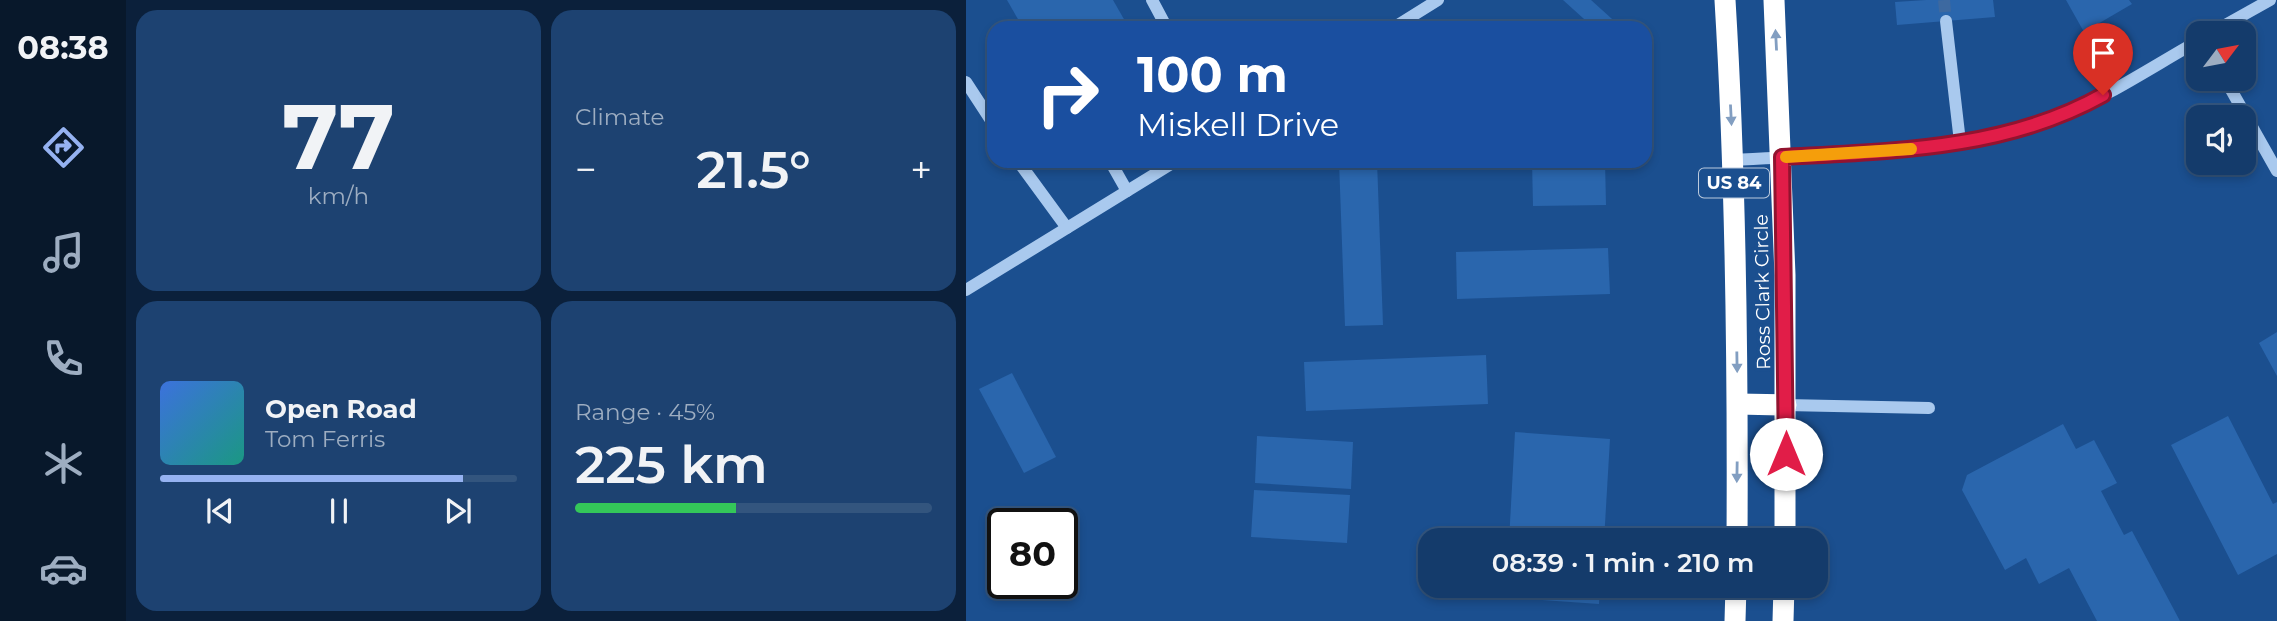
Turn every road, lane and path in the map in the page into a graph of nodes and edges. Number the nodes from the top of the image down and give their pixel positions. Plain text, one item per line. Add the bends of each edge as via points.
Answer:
1 (1152, 0) edge
2 (1438, 0) edge
3 (1726, 0) edge
4 (1774, 0) edge
5 (2270, 0) edge
6 (1163, 21) edge
7 (1404, 21) edge
8 (1945, 21) tunnel mouth
9 (2232, 21) edge
10 (2186, 48) edge
11 (966, 82) edge
12 (2232, 91) edge
13 (987, 114) edge
14 (1960, 142) junction
15 (1782, 157) junction
16 (1733, 160) junction
17 (1023, 168) edge
18 (1114, 168) edge
19 (1165, 168) edge
20 (2277, 171) edge
21 (1127, 191) junction
22 (1067, 228) junction
23 (966, 290) edge
24 (1738, 404) junction
25 (1786, 405) junction
26 (1929, 408) dead end
27 (1737, 528) edge
28 (1785, 528) edge
29 (1735, 598) edge
30 (1784, 598) edge
31 (1734, 621) edge
32 (1783, 621) edge

1 - 6 street
2 - 7 street
3 -> 16 highway, Ross Clark Circle / US 84
15 -> 4 highway, Ross Clark Circle / US 84
5 - 9 street
8 - 14 street
10 - 14 street via 2060,116 2002,135
11 - 13 street
12 - 20 street
14 - 15 street
15 - 16 street
15 - 25 highway, Ross Clark Circle / US 84
16 -> 24 highway, Ross Clark Circle / US 84
17 - 22 street
18 - 21 street
19 - 21 street
21 - 22 street
22 - 23 street
24 - 25 highway
24 -> 27 highway, Ross Clark Circle / US 84
25 - 26 street
25 - 28 highway, Ross Clark Circle / US 84
29 - 31 highway
30 - 32 highway

